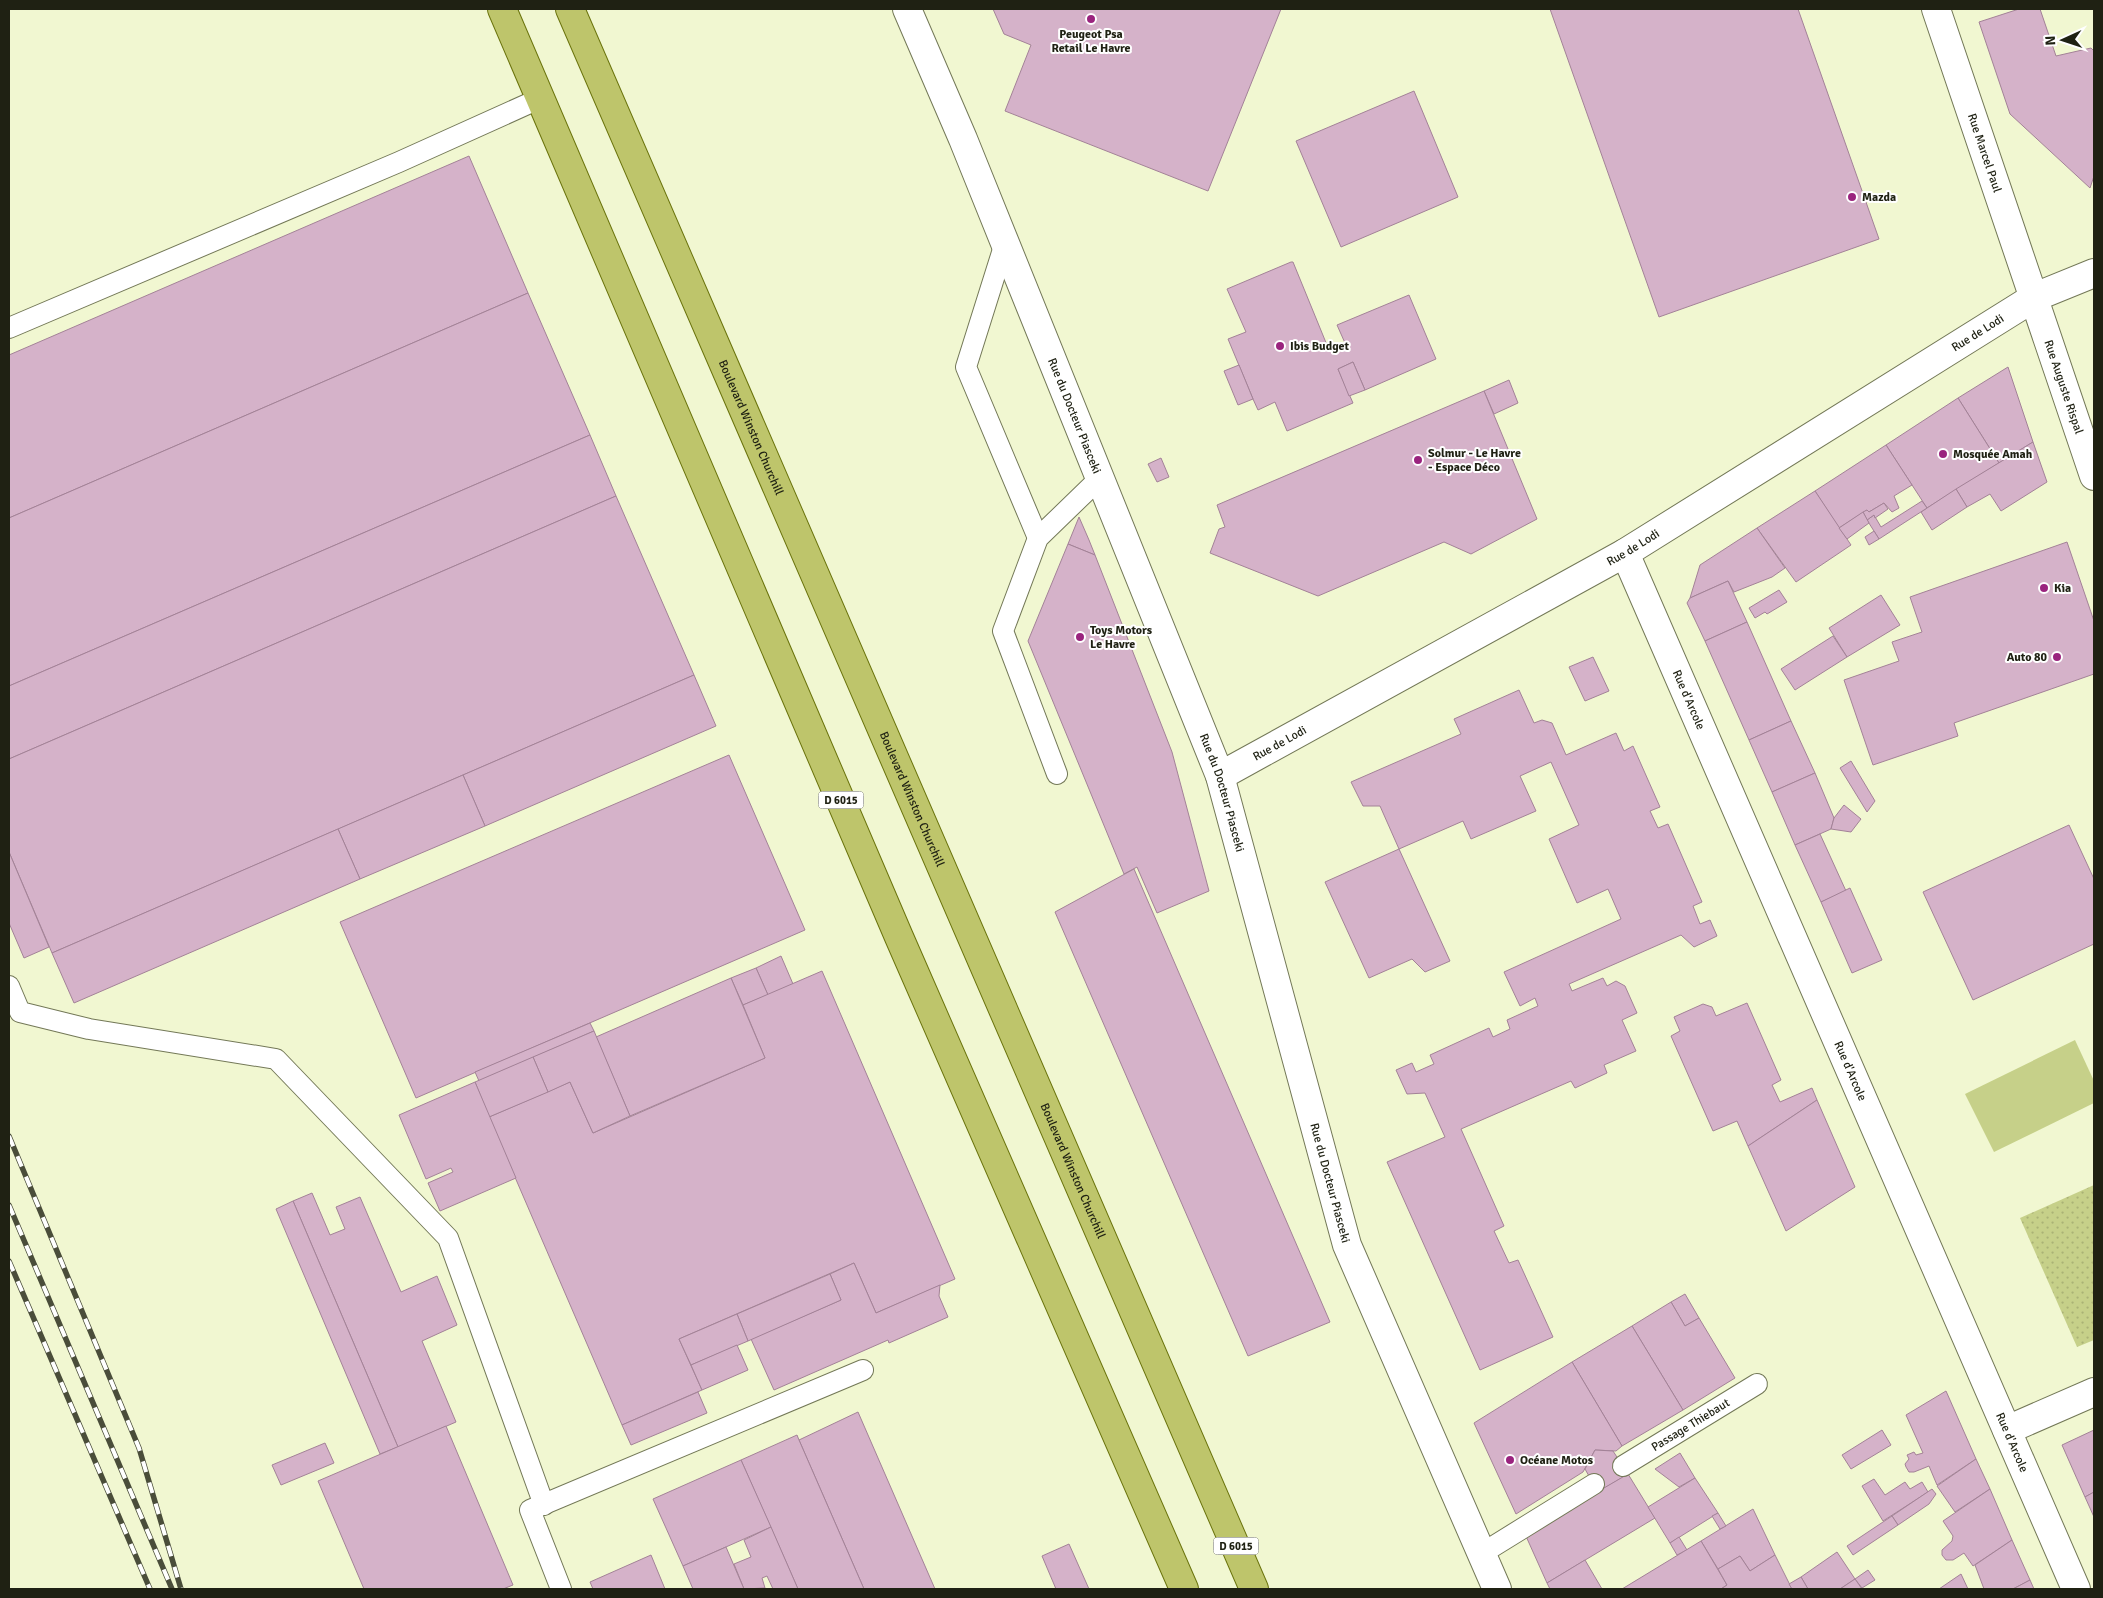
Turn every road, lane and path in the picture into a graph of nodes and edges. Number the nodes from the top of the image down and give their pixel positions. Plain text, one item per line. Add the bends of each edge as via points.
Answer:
1 (502, 9) edge
2 (570, 9) edge
3 (907, 9) edge
4 (1936, 9) edge
5 (541, 98) junction
6 (1005, 243) junction
7 (2094, 273) edge
8 (2035, 297) junction
9 (9, 328) edge
10 (2094, 476) edge
11 (1100, 478) junction
12 (1038, 538) junction
13 (1625, 553) junction
14 (1057, 774) dead end
15 (1220, 776) junction
16 (9, 986) edge
17 (863, 1370) dead end
18 (1757, 1384) dead end
19 (2094, 1392) edge
20 (2007, 1430) junction
21 (1623, 1466) dead end
22 (1594, 1484) dead end
23 (544, 1505) junction
24 (1481, 1554) junction
25 (561, 1589) edge
26 (1184, 1589) edge
27 (1254, 1589) edge
28 (1497, 1589) edge
29 (2076, 1589) edge

1 - 5 main road, D 6015
2 - 27 main road, Boulevard Winston Churchill / D 6015
3 - 6 street, Rue du Docteur Piasceki
4 - 8 street, Rue Marcel Paul
5 - 9 lane
5 - 26 main road, D 6015 via 899,937
6 - 11 street, Rue du Docteur Piasceki
6 - 12 lane via 966,367
7 - 8 street, Rue de Lodi
8 - 10 street, Rue Auguste Rispal
8 - 13 street, Rue de Lodi
11 - 12 lane
11 - 15 street, Rue du Docteur Piasceki
12 - 14 lane via 1003,631
13 - 15 street, Rue de Lodi
13 - 20 street, Rue d'Arcole
15 - 24 street, Rue du Docteur Piasceki via 1347,1245
16 - 23 lane via 20,1012 89,1029 276,1059 448,1238
17 - 23 lane
18 - 21 lane, Passage Thiebaut
19 - 20 street
20 - 29 street, Rue d'Arcole
22 - 24 lane
23 - 25 lane via 530,1510
24 - 28 street, Rue du Docteur Piasceki

